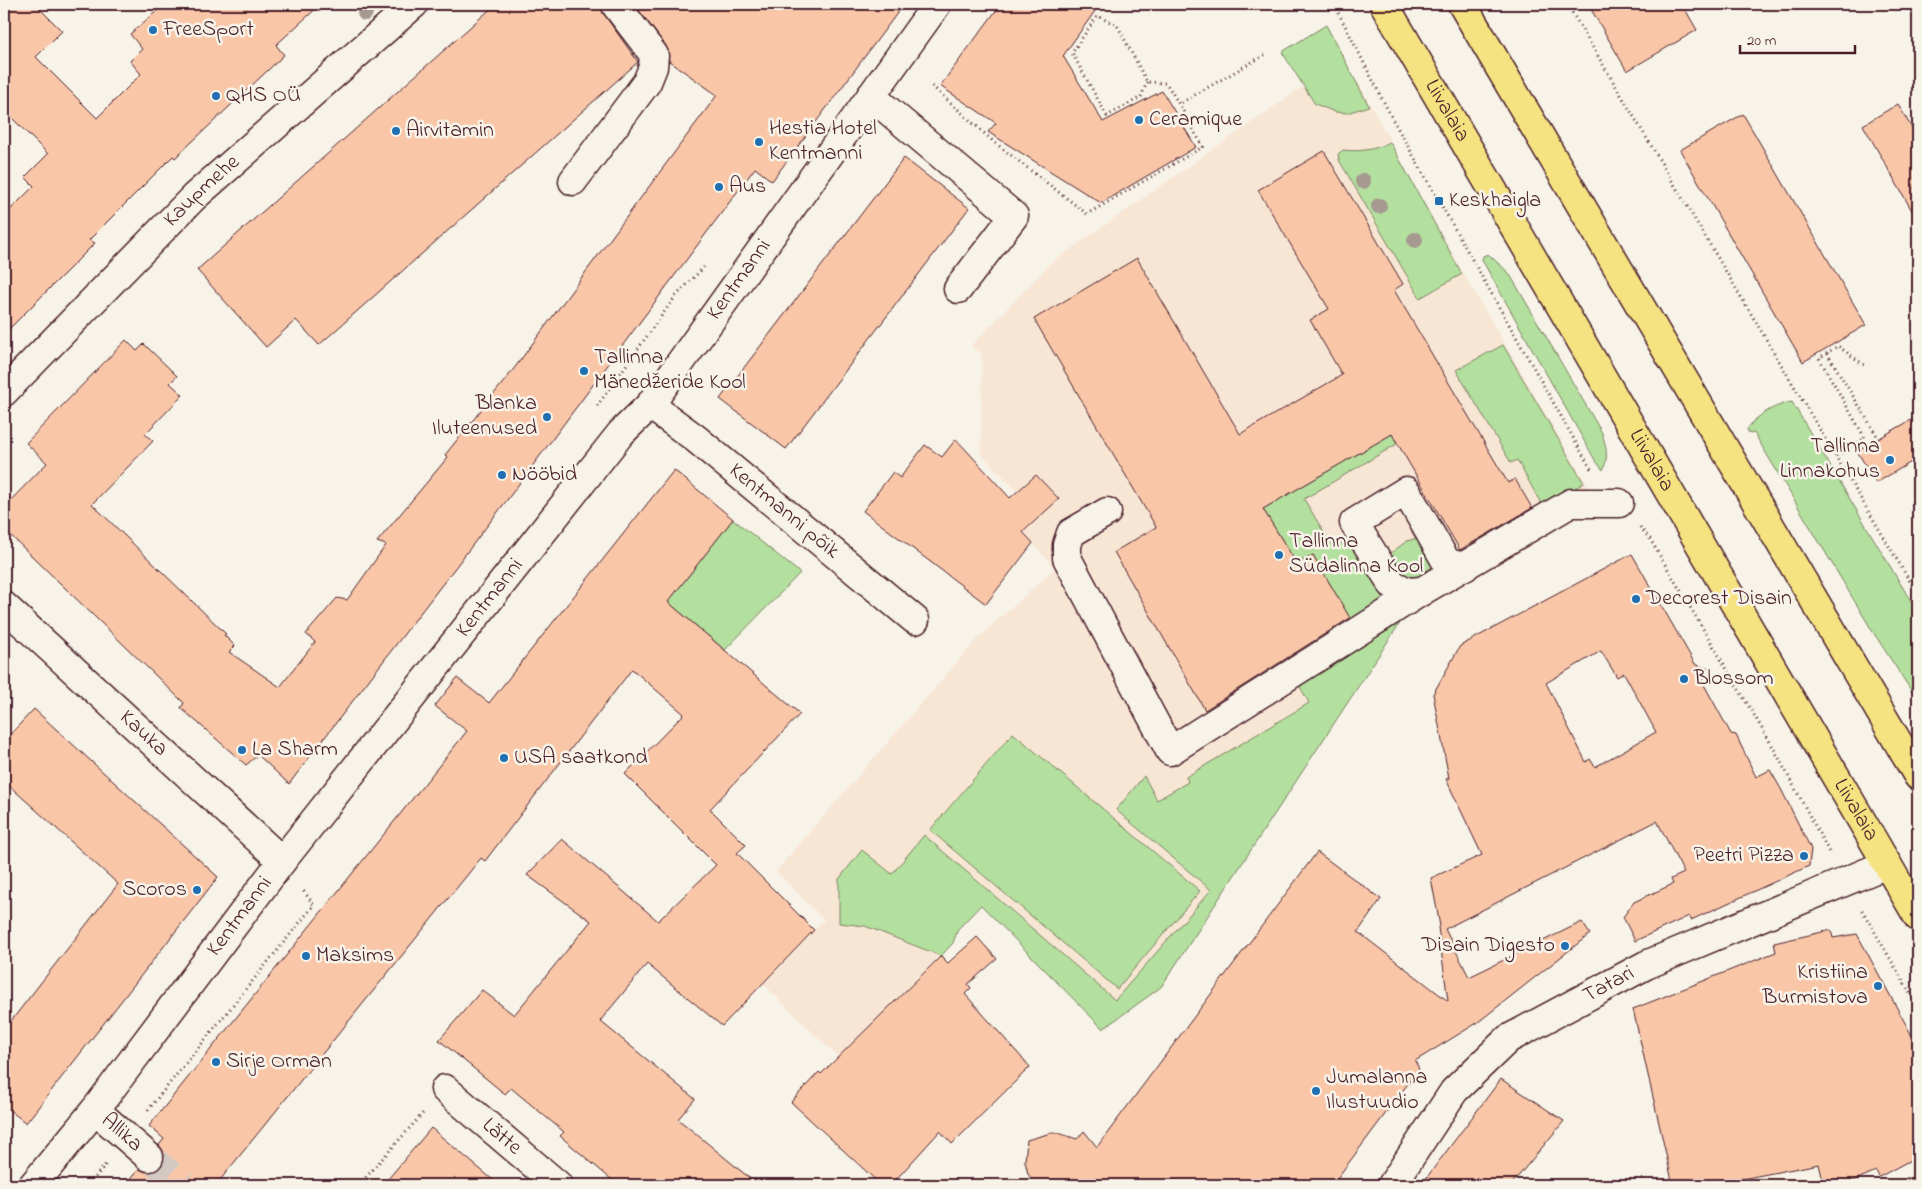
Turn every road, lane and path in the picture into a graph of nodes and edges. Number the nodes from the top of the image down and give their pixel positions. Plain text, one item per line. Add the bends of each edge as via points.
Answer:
1 (414, 4) edge
2 (615, 4) edge
3 (937, 4) edge
4 (1384, 4) edge
5 (1462, 4) edge
6 (1567, 4) edge
7 (1266, 54) dead end
8 (1147, 82) junction
9 (932, 86) dead end
10 (871, 96) junction
11 (1179, 104) junction
12 (573, 181) dead end
13 (958, 289) dead end
14 (1827, 353) junction
15 (1867, 367) dead end
16 (4, 392) edge
17 (650, 405) junction
18 (1879, 439) dead end
19 (1836, 456) junction
20 (1619, 503) dead end
21 (1107, 512) dead end
22 (1465, 567) junction
23 (1422, 591) junction
24 (1918, 595) edge
25 (4, 606) edge
26 (915, 620) dead end
27 (1918, 776) edge
28 (282, 861) junction
29 (1887, 864) junction
30 (1918, 917) edge
31 (445, 1088) joint
32 (94, 1110) junction
33 (128, 1136) junction
34 (149, 1156) tunnel mouth
35 (33, 1185) edge
36 (89, 1185) edge
37 (359, 1185) edge
38 (558, 1185) edge
39 (1392, 1185) edge

1 - 16 street, Kaupmehe via 208,185
2 - 12 street via 654,54 653,67 647,82
3 - 10 street, Kentmanni
4 - 29 main road, Liivalaia
5 - 27 main road
6 - 19 path
7 - 11 path
8 - 8 path via 1117,25 1097,16 1072,52 1108,116 1141,97
8 - 11 path via 1166,83
9 - 11 path via 994,142 1087,214 1203,148
10 - 13 street via 1014,216
10 - 17 street, Kentmanni
14 - 15 path via 1838,346
14 - 18 path
14 - 19 path via 1819,358 1865,438
17 - 26 street, Kentmanni põik via 695,438
17 - 28 street, Kentmanni via 621,433
19 - 24 path
20 - 22 street via 1571,503
21 - 23 street via 1071,532 1067,558 1170,751
22 - 23 street
22 - 23 street via 1447,563 1406,491 1354,523 1392,584 1408,592
25 - 28 street, Kauka
28 - 32 street, Kentmanni
28 - 33 path via 314,905
29 - 30 main road, Liivalaia
29 - 39 street, Tatari via 1646,965 1508,1039 1454,1091
31 - 37 path
31 - 38 street, Lätte
32 - 33 street, Allika
32 - 35 street, Kentmanni
33 - 34 street, Allika
33 - 36 path

